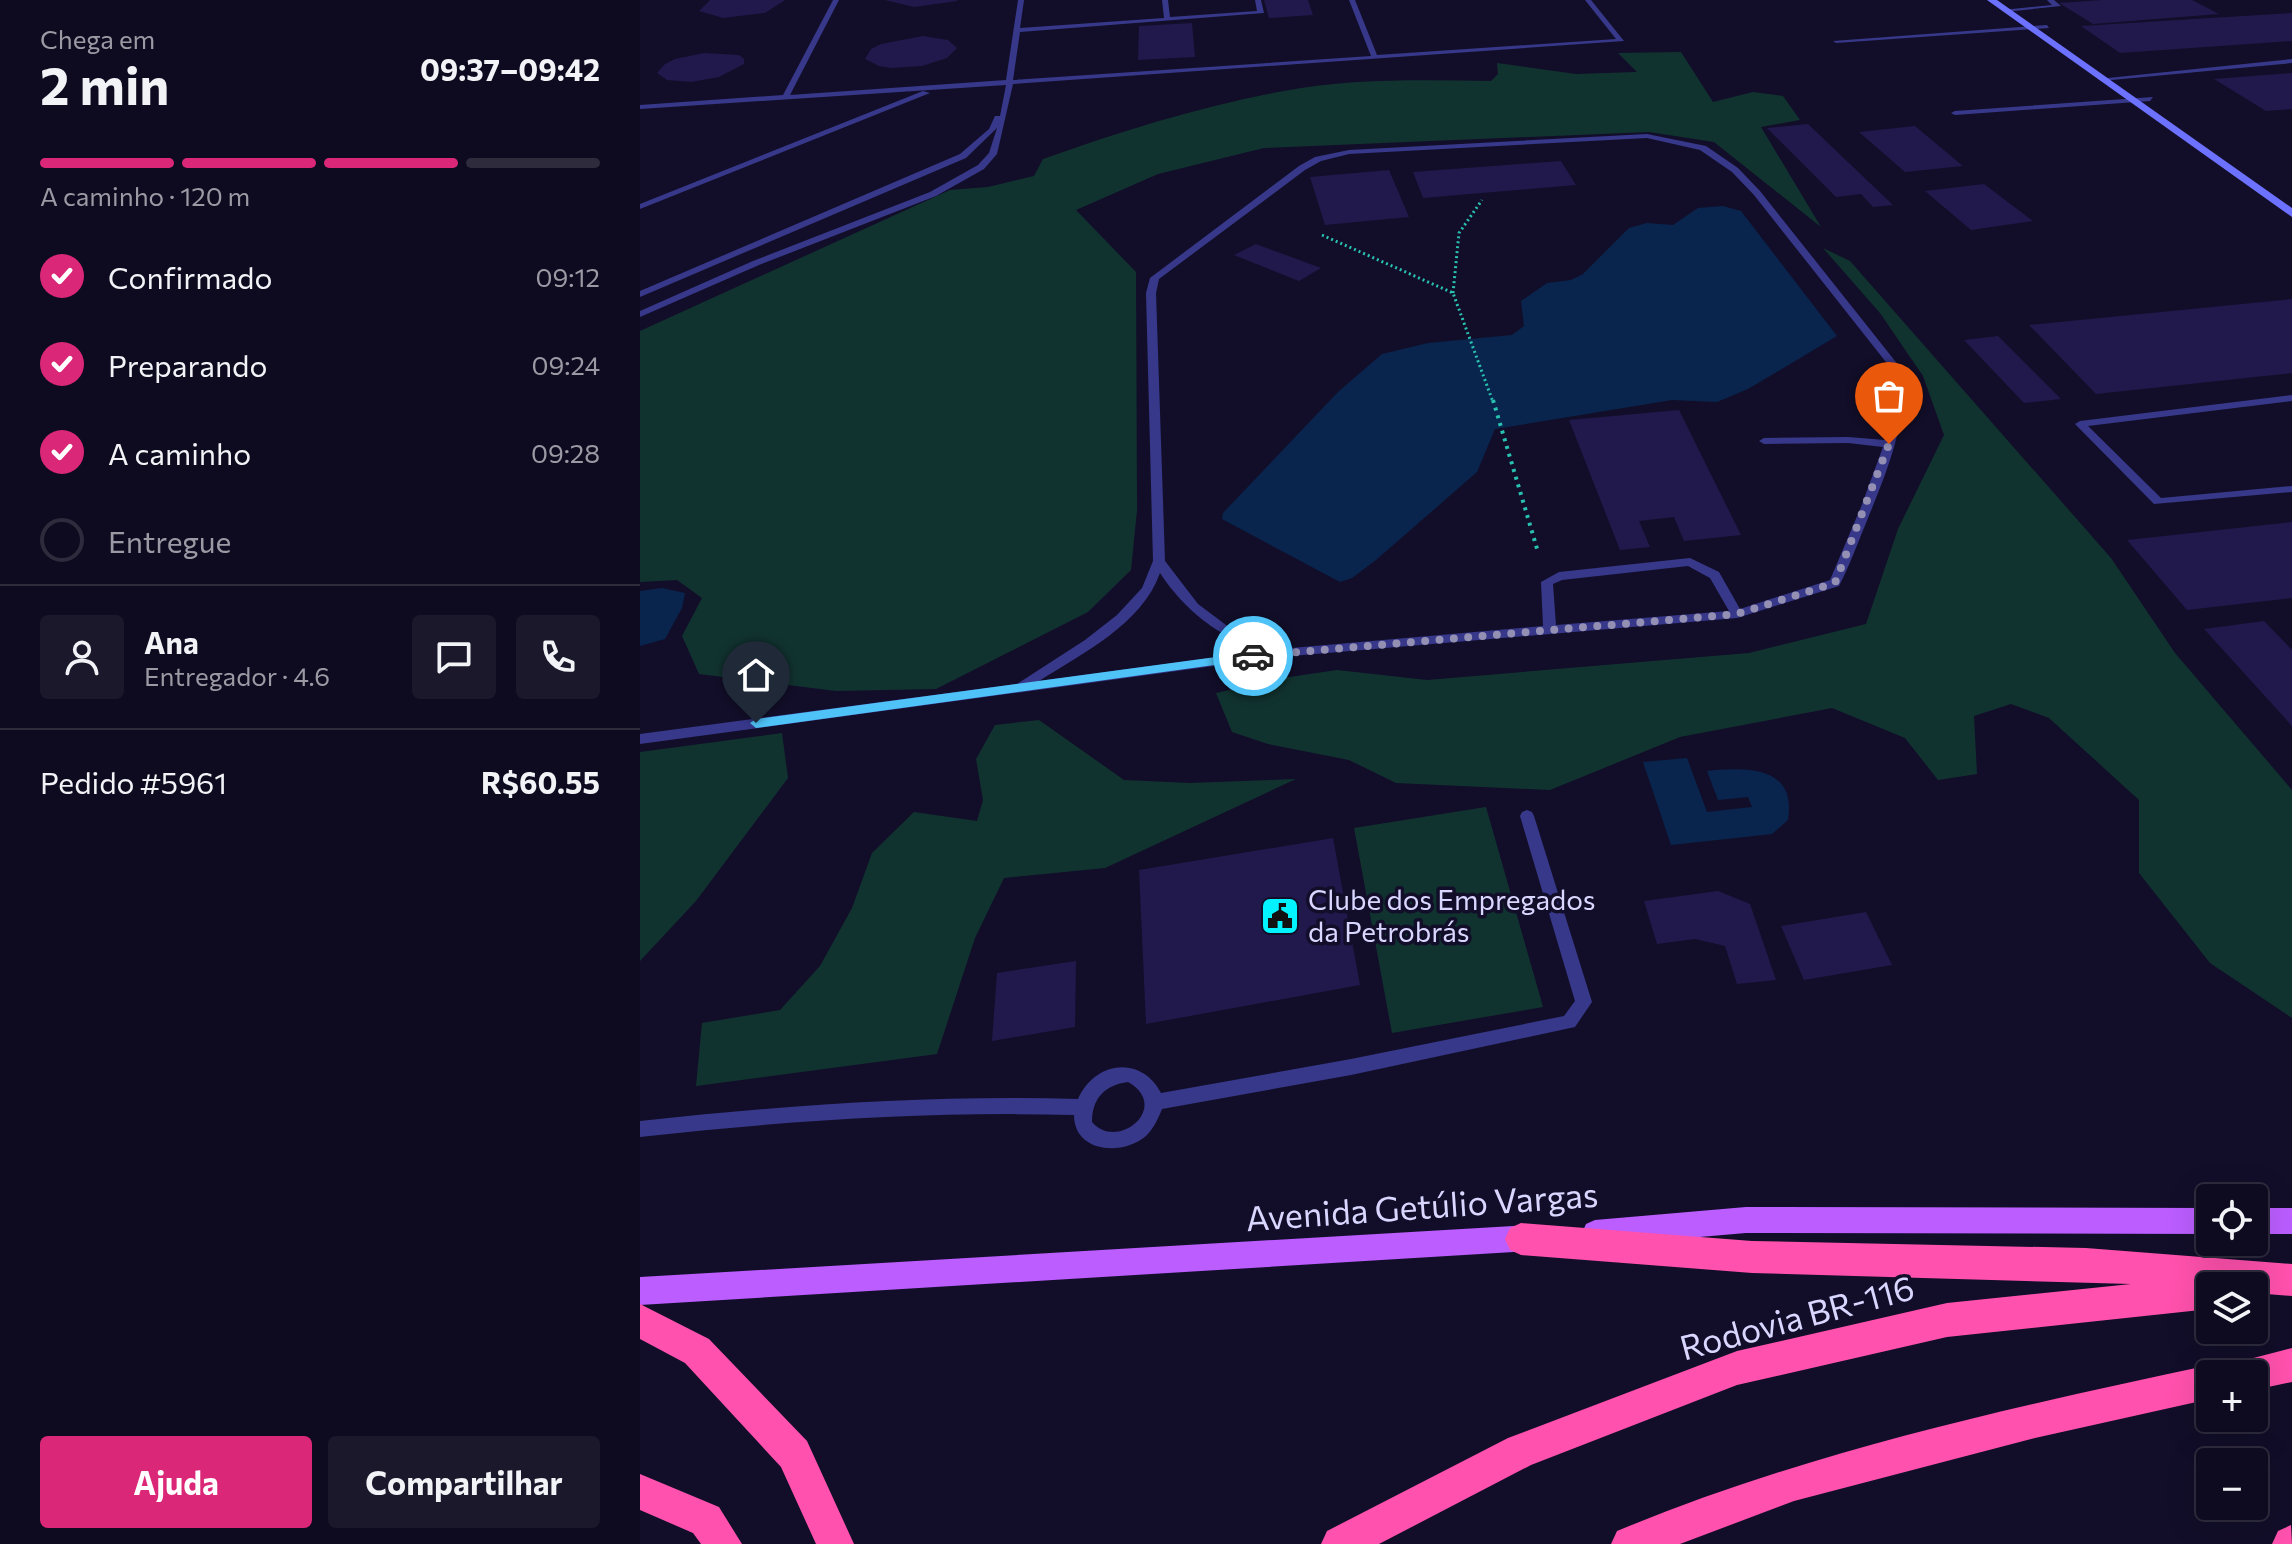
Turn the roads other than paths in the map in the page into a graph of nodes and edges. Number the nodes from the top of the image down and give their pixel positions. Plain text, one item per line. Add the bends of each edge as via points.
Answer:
1 (836, 0) edge
2 (1021, 0) edge
3 (1165, 0) edge
4 (1258, 0) edge
5 (1352, 0) edge
6 (1588, 0) edge
7 (1991, 0) edge
8 (2050, 0) edge
9 (2007, 5) edge
10 (2021, 8) junction
11 (1167, 19) junction
12 (2047, 27) junction
13 (2030, 28) junction
14 (1018, 30) junction
15 (1836, 41) dead end
16 (1375, 58) junction
17 (2292, 61) edge
18 (2118, 76) junction
19 (2101, 79) junction
20 (1010, 83) junction
21 (941, 87) junction
22 (785, 98) junction
23 (2150, 99) junction
24 (1007, 100) junction
25 (2132, 100) junction
26 (640, 107) edge
27 (1955, 113) dead end
28 (2217, 145) dead end
29 (872, 197) junction
30 (640, 207) edge
31 (900, 207) junction
32 (2292, 213) edge
33 (640, 294) edge
34 (640, 314) edge
35 (2292, 398) edge
36 (1764, 441) dead end
37 (1889, 444) junction
38 (2292, 489) edge
39 (1159, 561) junction
40 (1737, 614) junction
41 (1550, 631) junction
42 (1280, 653) junction
43 (1023, 685) junction
44 (640, 739) edge
45 (1527, 816) dead end
46 (1155, 1102) junction
47 (1082, 1107) junction
48 (640, 1129) edge
49 (2196, 1221) edge
50 (2268, 1221) edge
51 (2292, 1221) edge
52 (1521, 1239) junction
53 (2292, 1281) edge
54 (2268, 1285) edge
55 (640, 1291) edge
56 (2196, 1293) edge
57 (640, 1321) edge
58 (2292, 1365) edge
59 (2268, 1370) edge
60 (2196, 1385) edge
61 (640, 1492) edge
62 (723, 1544) edge
63 (835, 1544) edge
64 (1340, 1544) edge
65 (1630, 1544) edge

1 - 22 lane
2 - 14 lane
3 - 11 lane
4 - 11 lane via 1261,13
5 - 16 lane
6 - 16 lane via 1621,41
7 - 9 main road
8 - 10 lane via 2058,6
9 - 10 main road
9 - 13 main road
10 - 12 main road
11 - 14 lane
12 - 13 lane
12 - 18 main road
13 - 15 lane
13 - 19 main road
14 - 20 lane
16 - 20 lane
17 - 18 lane
18 - 19 lane
18 - 23 main road
19 - 25 main road
20 - 21 lane
20 - 24 lane
21 - 22 lane
21 - 30 lane
22 - 26 lane
23 - 25 lane
23 - 28 main road
24 - 29 lane via 992,130 963,156
24 - 31 lane via 993,154 981,167
25 - 27 lane
25 - 32 main road
29 - 31 lane
29 - 33 lane
31 - 34 lane
35 - 38 lane via 2080,424 2158,502
36 - 37 lane
37 - 39 lane via 1902,386 1898,371 1757,193 1703,148 1647,136 1349,152 1302,168 1155,278 1151,293
37 - 40 lane via 1835,583
39 - 42 lane via 1176,591 1201,616 1250,644
39 - 43 lane via 1147,589 1128,609 1097,637
40 - 41 lane
40 - 41 lane via 1715,575 1690,562 1559,576 1547,582
41 - 42 lane
42 - 43 lane
43 - 44 lane
45 - 46 lane via 1584,1002 1569,1022
46 - 47 lane via 1143,1078 1114,1075 1100,1081
46 - 47 lane via 1149,1120 1134,1135 1114,1141 1095,1137 1083,1124
47 - 48 lane via 935,1107
49 - 52 main road, Avenida Getúlio Vargas via 1746,1220
50 - 51 main road
52 - 53 highway via 1752,1257 2086,1264
52 - 55 main road, Avenida Getúlio Vargas
53 - 54 highway
56 - 64 highway, Rodovia BR-116 via 1947,1320 1737,1368 1521,1451
57 - 63 highway via 697,1351 794,1454
58 - 59 highway
60 - 65 highway via 2035,1420 1794,1483
61 - 62 highway via 706,1520

